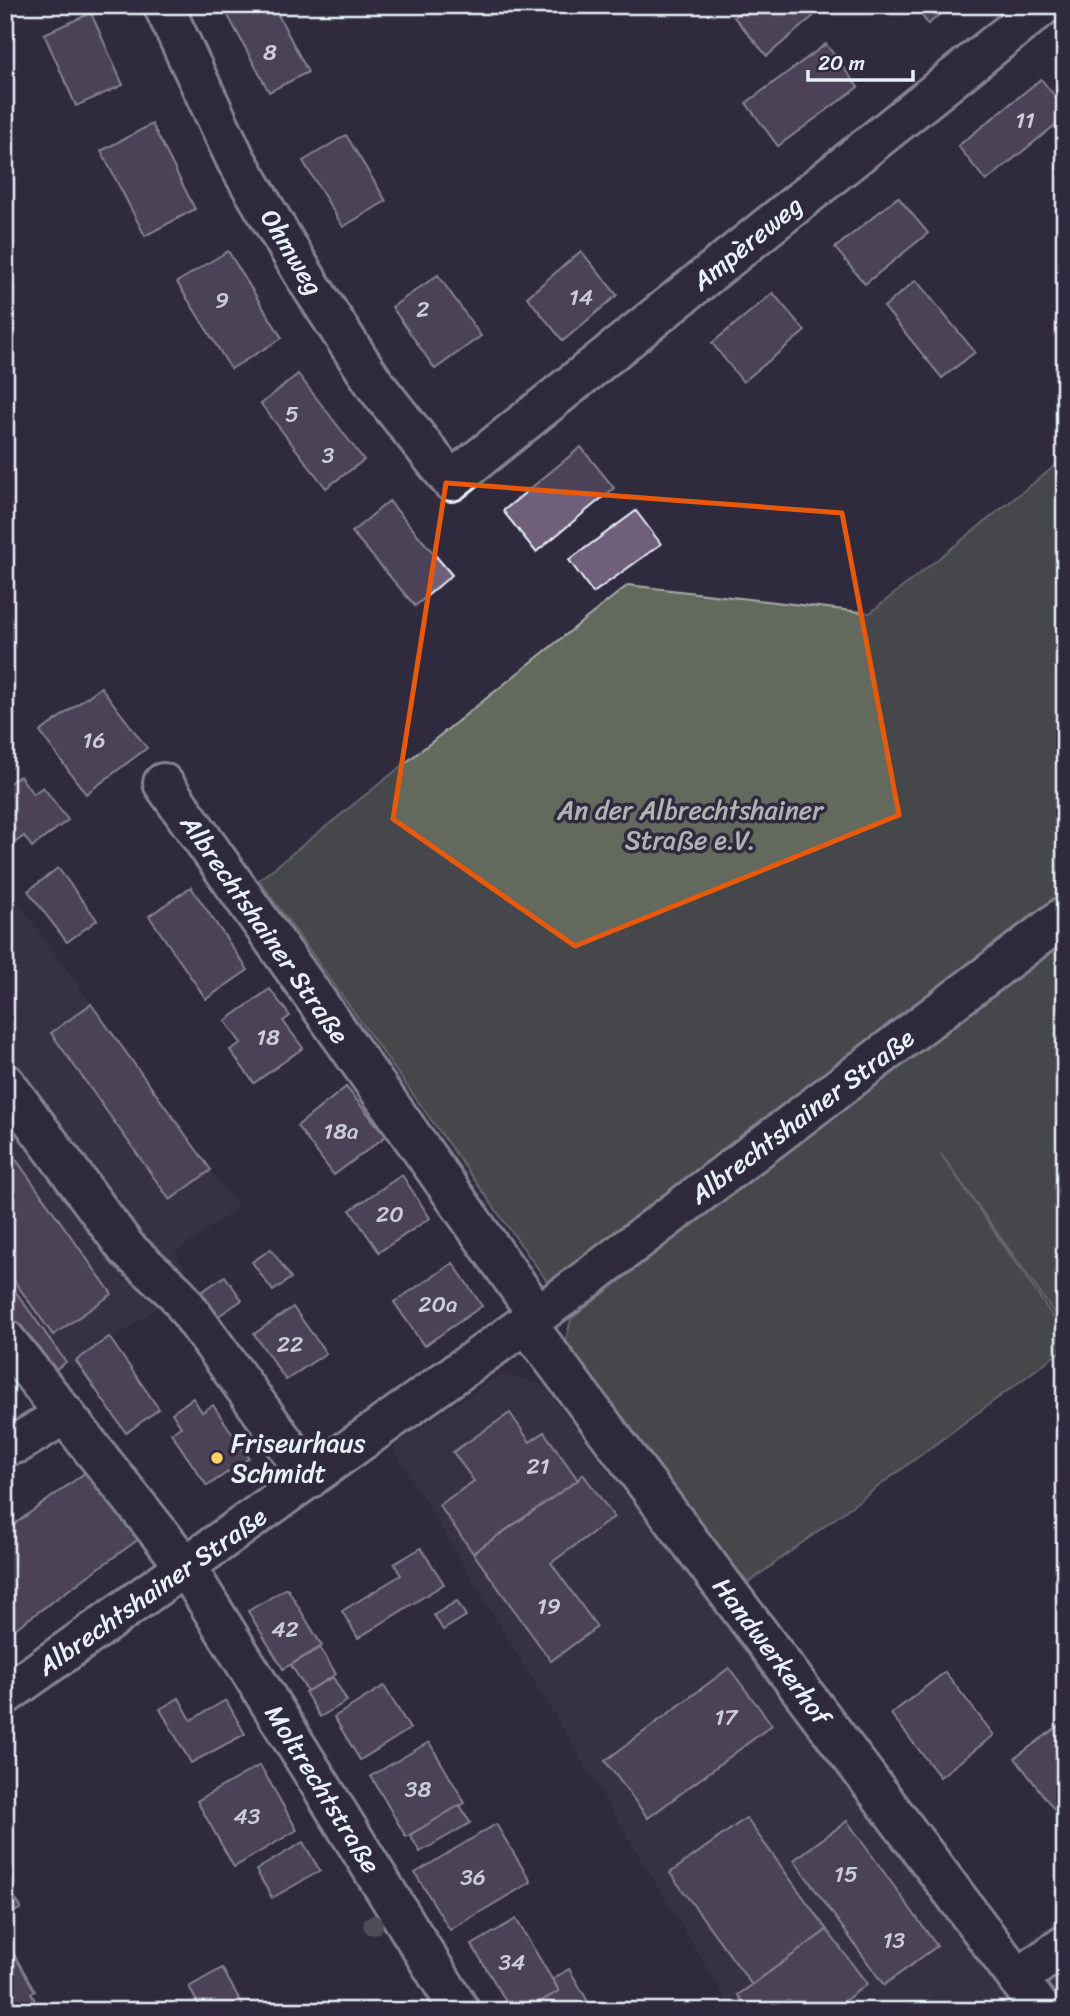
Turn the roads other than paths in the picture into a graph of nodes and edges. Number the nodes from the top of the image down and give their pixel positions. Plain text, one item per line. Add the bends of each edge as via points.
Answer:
1 (163, 5) edge
2 (1044, 5) edge
3 (451, 481) joint
4 (163, 783) dead end
5 (1065, 916) edge
6 (5, 1083) edge
7 (532, 1319) junction
8 (5, 1339) edge
9 (65, 1414) junction
10 (5, 1446) edge
11 (310, 1478) junction
12 (186, 1567) junction
13 (5, 1695) edge
14 (1065, 1945) edge
15 (1019, 1978) junction
16 (460, 2011) edge
17 (1042, 2011) edge

1 - 3 street, Ohmweg via 236,160 309,283 376,386
2 - 3 street, Ampèreweg
4 - 7 street, Albrechtshainer Straße
5 - 7 street, Albrechtshainer Straße
6 - 11 street via 127,1249 177,1294
7 - 11 street, Albrechtshainer Straße
7 - 15 street, Handwerkerhof
8 - 9 street, Moltrechtstraße
9 - 10 street
9 - 12 street, Moltrechtstraße
11 - 12 street, Albrechtshainer Straße
12 - 13 street, Albrechtshainer Straße
12 - 16 street, Moltrechtstraße
14 - 15 street
15 - 17 street, Handwerkerhof

